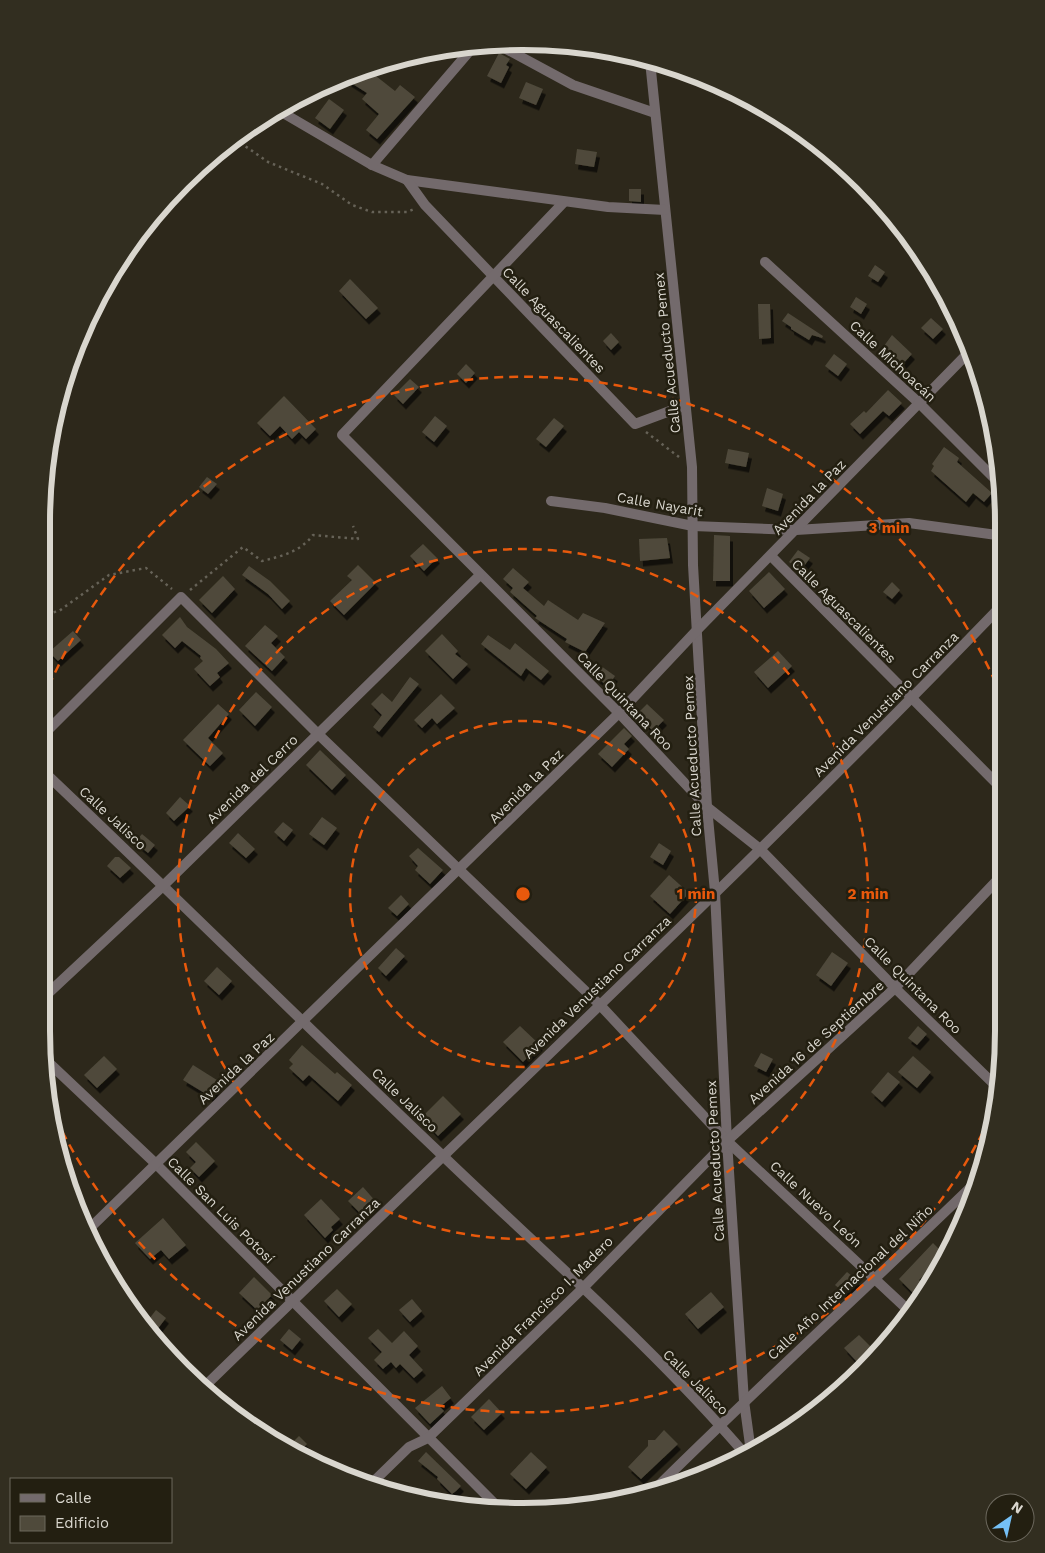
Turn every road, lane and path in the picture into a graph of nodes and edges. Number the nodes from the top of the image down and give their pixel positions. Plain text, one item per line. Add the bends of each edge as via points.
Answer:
1 (509, 50) edge
2 (468, 53) edge
3 (651, 68) edge
4 (655, 113) junction
5 (285, 114) edge
6 (241, 143) edge
7 (372, 164) junction
8 (407, 180) junction
9 (564, 202) junction
10 (425, 206) junction
11 (666, 210) junction
12 (765, 262) dead end
13 (492, 275) junction
14 (965, 357) edge
15 (919, 403) junction
16 (686, 405) junction
17 (634, 424) junction
18 (692, 467) junction
19 (992, 476) edge
20 (551, 501) dead end
21 (353, 526) dead end
22 (693, 526) junction
23 (796, 530) junction
24 (995, 535) edge
25 (771, 556) junction
26 (480, 575) junction
27 (181, 597) junction
28 (995, 612) edge
29 (50, 613) edge
30 (698, 629) junction
31 (912, 699) junction
32 (619, 713) junction
33 (50, 728) edge
34 (318, 734) junction
35 (50, 777) edge
36 (995, 782) edge
37 (707, 807) junction
38 (760, 848) junction
39 (461, 870) junction
40 (995, 882) edge
41 (164, 885) junction
42 (715, 892) junction
43 (895, 988) junction
44 (50, 992) edge
45 (600, 1005) junction
46 (304, 1022) junction
47 (51, 1065) edge
48 (992, 1082) edge
49 (726, 1141) junction
50 (442, 1156) junction
51 (155, 1163) junction
52 (966, 1191) edge
53 (92, 1225) edge
54 (876, 1279) junction
55 (583, 1288) junction
56 (292, 1301) junction
57 (905, 1307) edge
58 (208, 1383) edge
59 (744, 1401) junction
60 (720, 1425) junction
61 (428, 1438) junction
62 (750, 1445) edge
63 (741, 1449) edge
64 (376, 1479) edge
65 (663, 1482) edge
66 (493, 1502) edge

1 - 4 street via 574,85
2 - 7 street
3 - 4 street, Calle Acueducto Pemex
4 - 11 street, Calle Acueducto Pemex
5 - 7 street
6 - 10 path via 268,162 322,184 352,205 372,212 407,212
7 - 8 street
8 - 9 street
8 - 10 street, Calle Aguascalientes
9 - 11 street
9 - 13 street
10 - 13 street, Calle Aguascalientes
11 - 16 street, Calle Acueducto Pemex
12 - 15 street, Calle Michoacán
13 - 17 street, Calle Aguascalientes
13 - 26 street, Calle Quintana Roo via 342,434
14 - 15 street, Avenida la Paz
15 - 19 street, Calle Michoacán
15 - 23 street, Avenida la Paz
16 - 17 street
16 - 18 street, Calle Acueducto Pemex
17 - 18 path
18 - 22 street, Calle Acueducto Pemex
20 - 22 street, Calle Nayarit
21 - 27 path via 358,539 313,535 306,544 285,555 262,561 243,548
22 - 23 street, Calle Nayarit
22 - 30 street, Calle Acueducto Pemex
23 - 24 street, Calle Nayarit via 909,523
23 - 25 street, Avenida la Paz
25 - 30 street, Avenida la Paz
25 - 31 street, Calle Aguascalientes
26 - 32 street, Calle Quintana Roo
26 - 34 street, Avenida del Cerro
27 - 29 path via 146,568 109,575 59,611
27 - 33 street
27 - 34 street
28 - 31 street, Avenida Venustiano Carranza
30 - 32 street, Avenida la Paz
30 - 37 street, Calle Acueducto Pemex
31 - 36 street, Calle Aguascalientes
31 - 38 street, Avenida Venustiano Carranza
32 - 37 street, Calle Quintana Roo
32 - 39 street, Avenida la Paz
34 - 39 street
34 - 41 street, Avenida del Cerro
35 - 41 street, Calle Jalisco
37 - 38 street, Calle Quintana Roo
37 - 42 street, Calle Acueducto Pemex
38 - 42 street, Avenida Venustiano Carranza
38 - 43 street, Calle Quintana Roo
39 - 45 street
39 - 46 street, Avenida la Paz
40 - 43 street, Avenida 16 de Septiembre
41 - 44 street, Avenida del Cerro
41 - 46 street, Calle Jalisco
42 - 45 street, Avenida Venustiano Carranza
42 - 49 street, Calle Acueducto Pemex
43 - 48 street, Calle Quintana Roo
43 - 49 street, Avenida 16 de Septiembre
45 - 49 street
45 - 50 street, Avenida Venustiano Carranza
46 - 50 street, Calle Jalisco
46 - 51 street, Avenida la Paz
47 - 51 street, Calle San Luis Potosí
49 - 54 street, Calle Nuevo León
49 - 55 street, Avenida Francisco I. Madero
49 - 59 street, Calle Acueducto Pemex
50 - 55 street, Calle Jalisco
50 - 56 street, Avenida Venustiano Carranza
51 - 53 street, Avenida la Paz
51 - 56 street, Calle San Luis Potosí
52 - 54 street, Calle Año Internacional del Niño
54 - 57 street, Calle Nuevo León
54 - 59 street, Calle Año Internacional del Niño
55 - 60 street, Calle Jalisco
55 - 61 street, Avenida Francisco I. Madero
56 - 58 street, Avenida Venustiano Carranza
56 - 61 street, Calle San Luis Potosí
59 - 60 street, Calle Año Internacional del Niño
59 - 62 street, Calle Acueducto Pemex
60 - 63 street, Calle Jalisco
60 - 65 street, Calle Año Internacional del Niño
61 - 64 street, Avenida Francisco I. Madero via 409,1448
61 - 66 street, Calle San Luis Potosí

